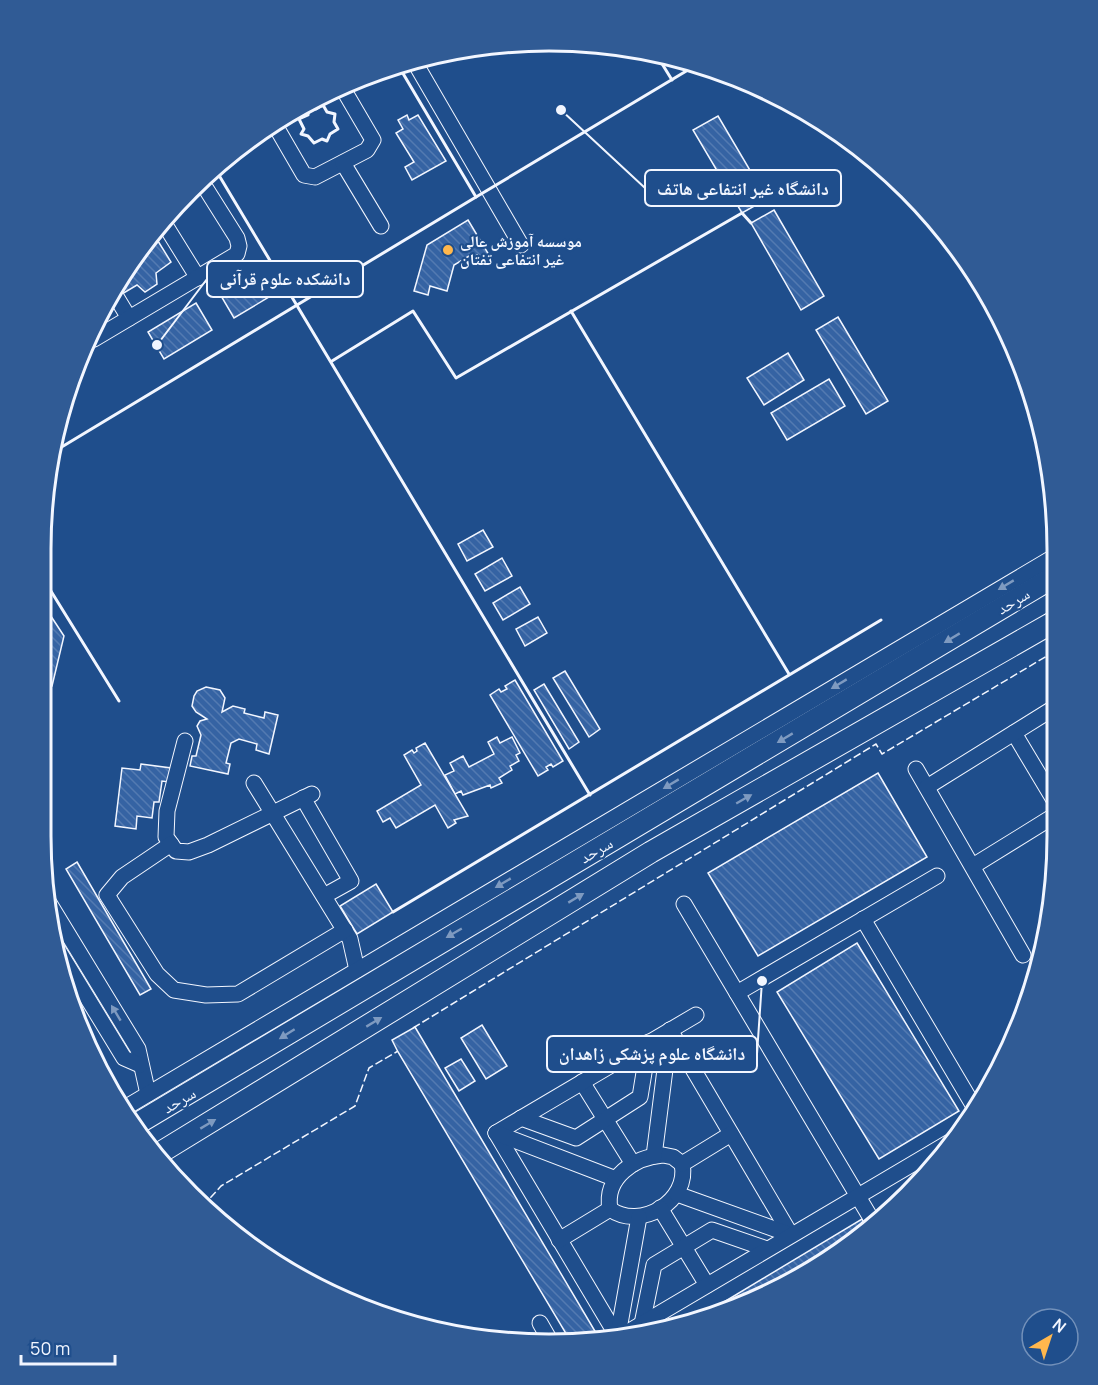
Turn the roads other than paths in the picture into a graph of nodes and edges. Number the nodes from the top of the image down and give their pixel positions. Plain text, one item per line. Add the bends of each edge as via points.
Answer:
1 (418, 68) edge
2 (346, 94) edge
3 (279, 131) edge
4 (343, 163) junction
5 (206, 189) edge
6 (381, 226) dead end
7 (168, 229) edge
8 (521, 245) dead end
9 (198, 278) junction
10 (118, 300) edge
11 (129, 318) junction
12 (100, 334) edge
13 (1047, 560) edge
14 (1047, 581) edge
15 (1047, 626) edge
16 (1047, 712) edge
17 (1014, 733) junction
18 (185, 741) dead end
19 (916, 769) dead end
20 (254, 783) dead end
21 (927, 787) junction
22 (1047, 788) edge
23 (273, 812) junction
24 (1047, 820) edge
25 (171, 844) junction
26 (972, 866) junction
27 (937, 876) dead end
28 (324, 896) junction
29 (684, 904) dead end
30 (58, 918) edge
31 (863, 919) junction
32 (345, 930) junction
33 (1023, 955) dead end
34 (69, 967) edge
35 (357, 970) junction
36 (737, 993) junction
37 (696, 1015) dead end
38 (670, 1030) junction
39 (649, 1042) junction
40 (140, 1065) junction
41 (582, 1082) junction
42 (148, 1094) junction
43 (970, 1101) edge
44 (130, 1105) edge
45 (521, 1118) junction
46 (605, 1119) junction
47 (141, 1121) edge
48 (496, 1132) junction
49 (731, 1134) junction
50 (164, 1151) edge
51 (934, 1151) edge
52 (654, 1156) junction
53 (633, 1164) junction
54 (682, 1164) junction
55 (616, 1179) junction
56 (677, 1194) junction
57 (858, 1196) junction
58 (660, 1208) junction
59 (610, 1209) junction
60 (870, 1216) edge
61 (639, 1217) junction
62 (791, 1235) junction
63 (560, 1240) junction
64 (684, 1247) junction
65 (767, 1250) junction
66 (707, 1285) junction
67 (540, 1323) dead end
68 (642, 1324) joint
69 (618, 1329) edge
70 (613, 1330) edge
71 (546, 1334) edge

1 - 8 street
2 - 4 street via 373,140 367,150
3 - 4 street via 304,174 315,177
4 - 6 street
5 - 9 street via 239,246 237,254
7 - 9 street
9 - 11 street
10 - 11 street
11 - 12 street
13 -> 35 street
14 -> 47 highway, سرحد
50 -> 15 highway, سرحد via 651,852
16 - 17 street
17 - 21 street
17 - 22 street
18 - 25 street via 167,811 166,837
19 - 21 street
20 - 23 street
21 - 26 street
23 - 25 street via 189,852 176,851
23 - 28 street
23 - 28 street via 308,796 351,881
24 - 26 street
25 - 32 street via 122,877 107,895 157,974 174,990 238,994
26 - 33 street
27 - 31 street
28 - 32 street
29 - 36 street
40 -> 30 street via 138,1049
31 - 36 street
31 - 43 street
32 - 35 street
34 - 40 street via 124,1058
35 - 42 street
36 - 57 street
37 - 38 street
38 - 39 street
38 - 49 street
38 - 52 street
39 - 41 street
39 - 46 street via 640,1097
40 - 42 street
41 - 45 street
41 - 46 street
42 - 44 street
45 - 46 street via 576,1138
45 - 48 street
46 - 53 street
48 - 55 street
48 - 63 street
49 - 54 street
49 - 62 street
51 - 57 street
52 - 53 street
52 - 54 street via 674,1157
53 - 55 street
54 - 56 street via 684,1175
55 - 59 street via 608,1198
56 - 58 street
56 - 62 street
57 - 60 street
57 - 62 street
58 - 61 street
58 - 64 street
59 - 61 street via 619,1215
59 - 63 street
61 - 69 street
62 - 65 street
63 - 70 street
64 - 65 street via 712,1230
64 - 66 street
64 - 68 street via 654,1265
65 - 66 street
66 - 68 street
67 - 71 street

